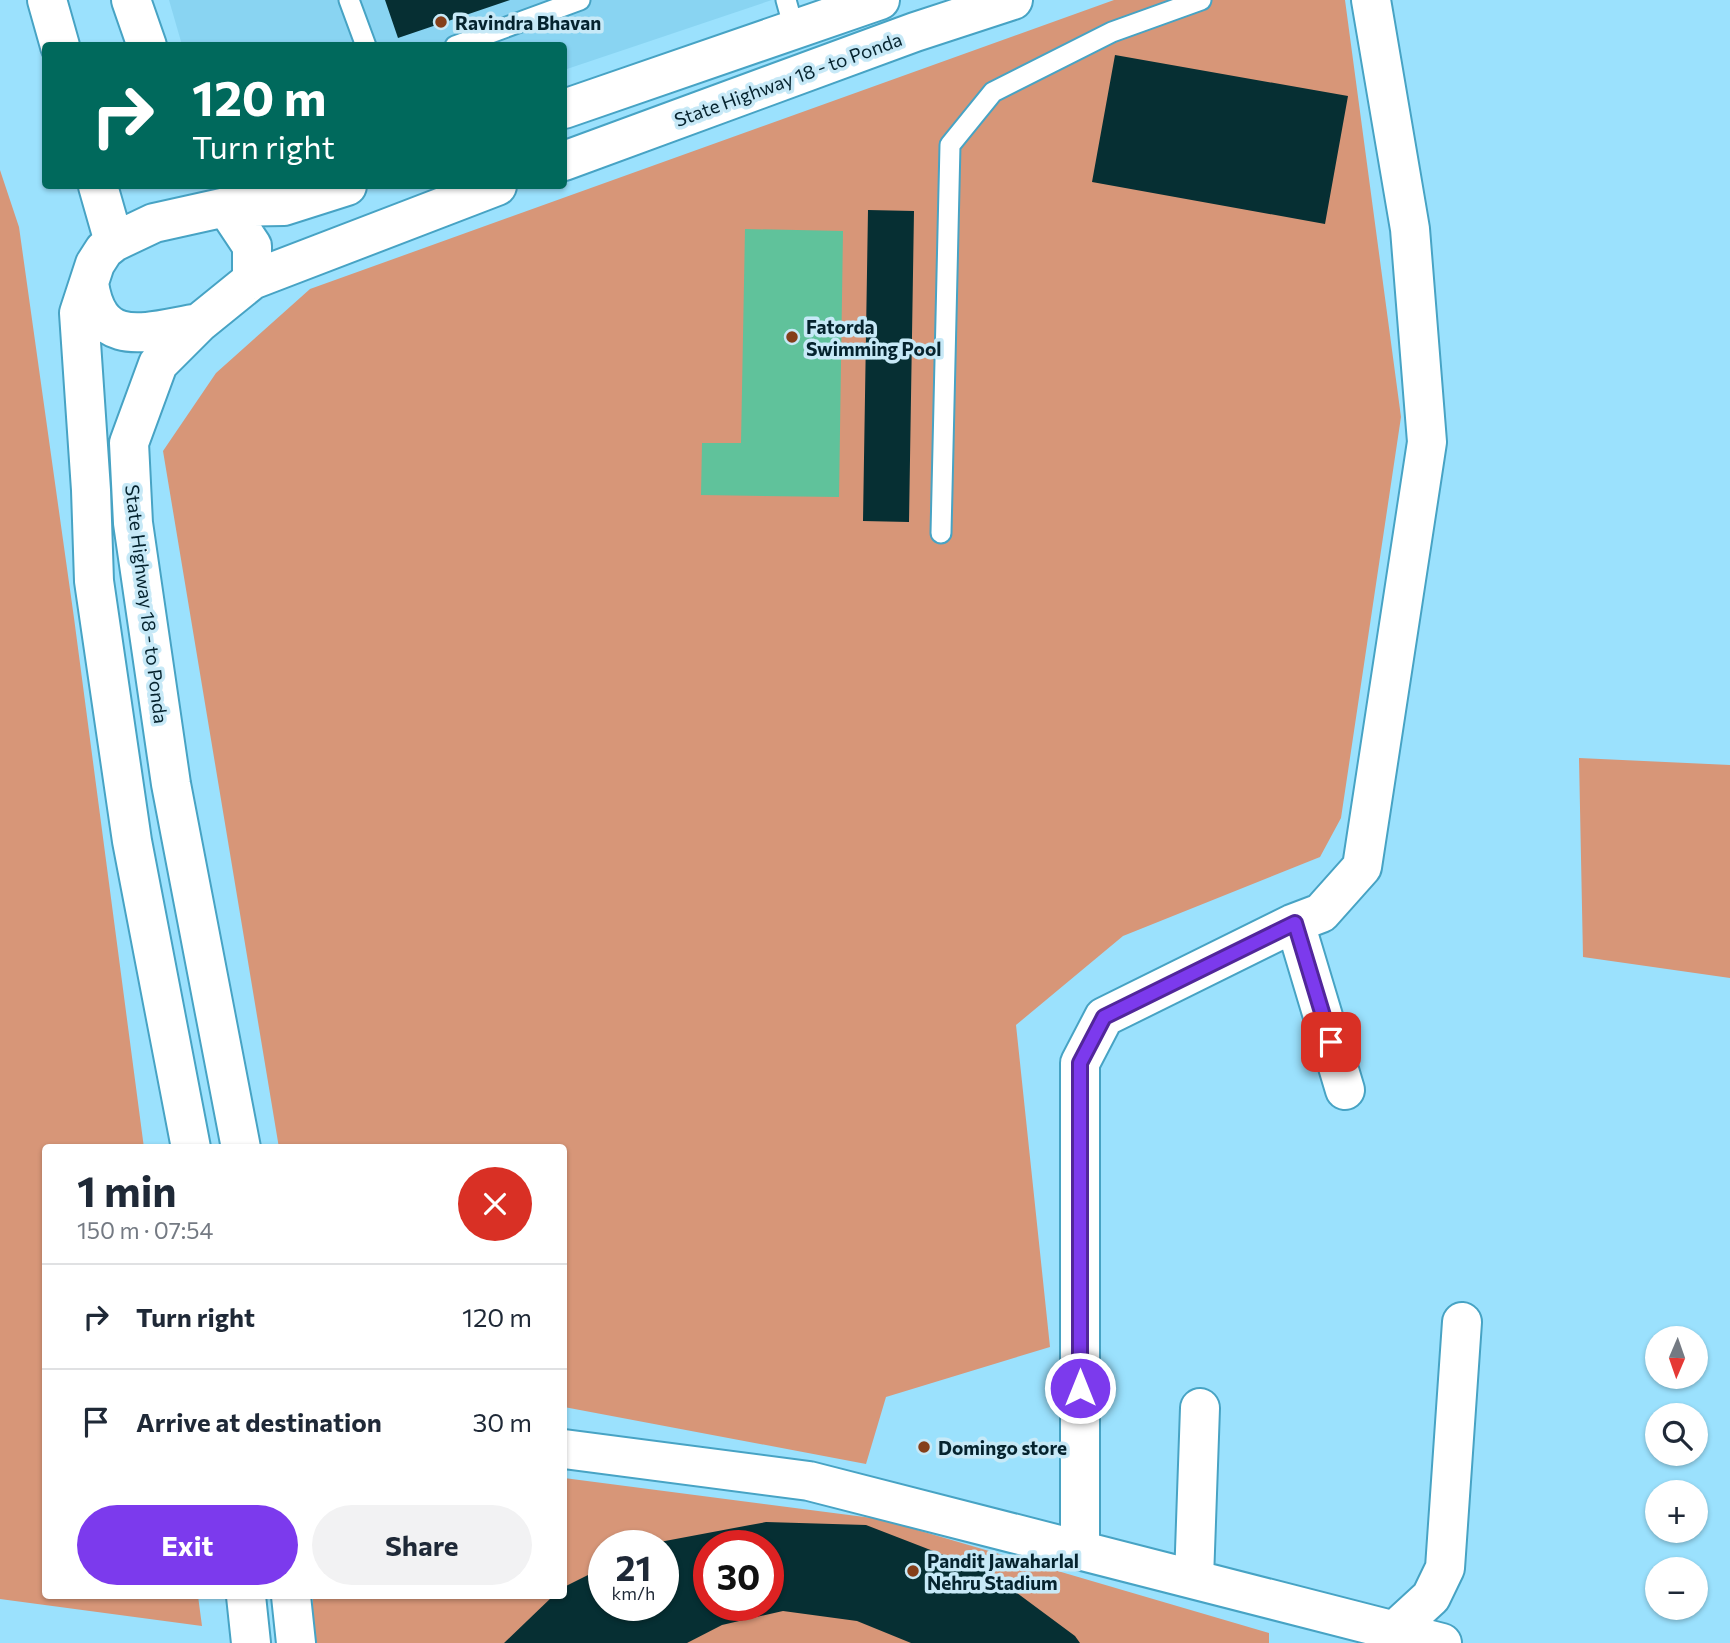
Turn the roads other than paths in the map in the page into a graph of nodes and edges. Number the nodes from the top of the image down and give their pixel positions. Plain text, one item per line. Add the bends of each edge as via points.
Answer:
1 (47, 0) edge
2 (131, 0) edge
3 (349, 0) edge
4 (580, 0) edge
5 (880, 0) edge
6 (1013, 0) edge
7 (1201, 0) edge
8 (1371, 0) edge
9 (790, 15) edge
10 (59, 42) edge
11 (146, 42) edge
12 (365, 42) edge
13 (466, 42) edge
14 (567, 108) edge
15 (567, 160) edge
16 (99, 189) edge
17 (338, 189) edge
18 (489, 189) edge
19 (212, 201) edge
20 (114, 242) junction
21 (251, 280) junction
22 (89, 283) junction
23 (199, 323) junction
24 (941, 533) dead end
25 (1295, 923) junction
26 (1345, 1090) dead end
27 (190, 1144) edge
28 (239, 1144) edge
29 (1462, 1322) dead end
30 (1200, 1408) dead end
31 (567, 1449) edge
32 (1080, 1550) junction
33 (1194, 1579) junction
34 (246, 1599) edge
35 (291, 1599) edge
36 (1394, 1631) junction
37 (251, 1643) edge
38 (296, 1643) edge
39 (1442, 1643) edge

1 - 10 main road
2 - 11 main road
3 - 12 lane
4 - 13 lane
5 - 9 main road
6 - 15 main road, State Highway 18 - to Ponda
7 - 24 lane via 1112,32 993,92 950,145
8 - 25 main road via 1410,229 1427,442 1362,867 1321,913
9 - 14 main road
16 - 20 main road
17 - 19 main road via 285,206
18 - 21 main road, State Highway 18 - to Ponda
19 - 20 main road
19 - 21 main road via 252,246
20 - 22 main road via 95,264
21 - 23 main road, State Highway 18 - to Ponda
22 - 23 main road via 92,304 102,321 118,331
22 - 27 main road via 79,313 94,581 132,841
23 - 28 main road, State Highway 18 - to Ponda via 158,364 129,443 133,523 171,783
25 - 26 main road
25 - 32 main road via 1104,1017 1080,1063
29 - 36 main road via 1445,1568 1431,1597
30 - 33 main road
31 - 32 main road via 809,1481
32 - 33 main road
33 - 36 main road
34 - 37 main road
35 - 38 main road
36 - 39 main road

